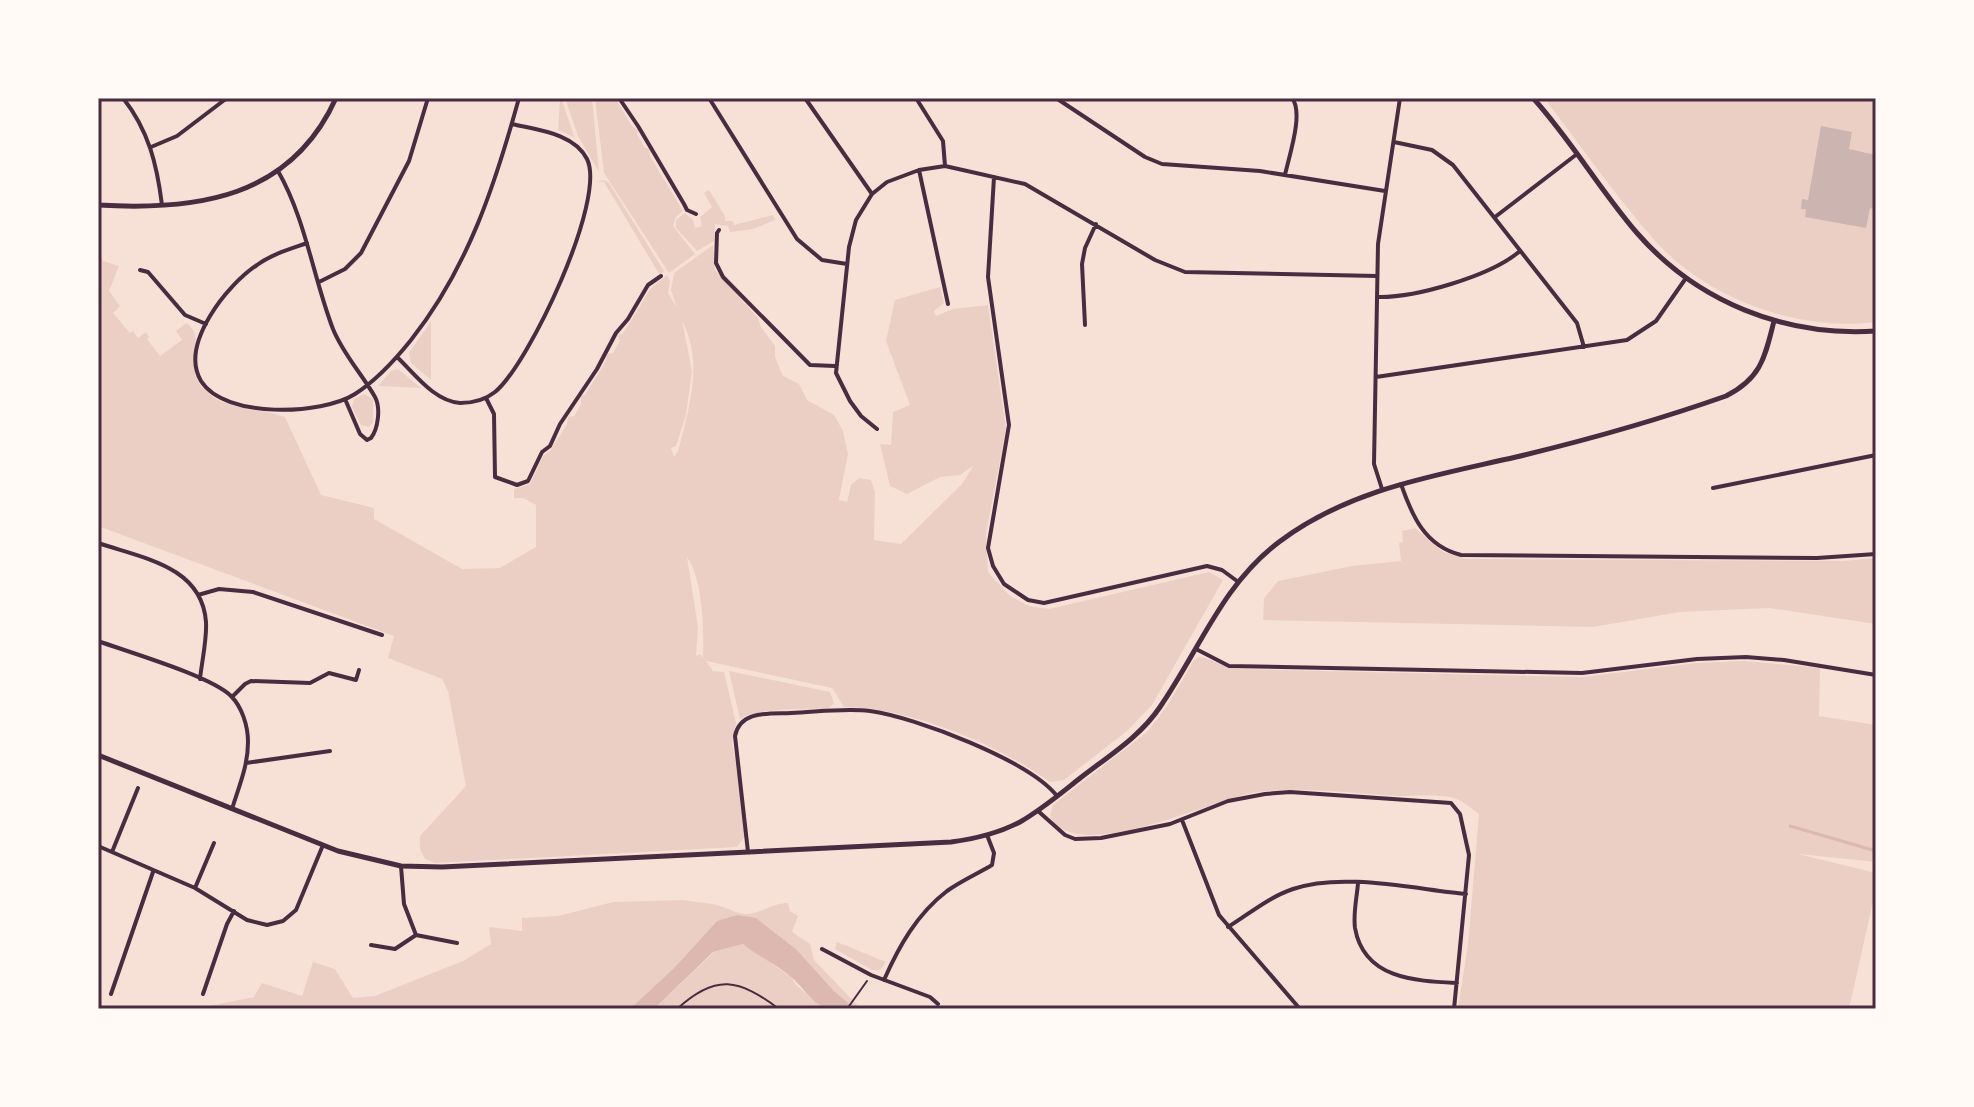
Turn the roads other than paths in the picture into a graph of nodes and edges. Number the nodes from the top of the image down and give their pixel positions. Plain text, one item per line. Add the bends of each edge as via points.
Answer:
1 (123, 98) edge
2 (227, 98) edge
3 (336, 98) edge
4 (428, 98) edge
5 (519, 98) edge
6 (619, 98) edge
7 (709, 98) edge
8 (805, 98) edge
9 (916, 98) edge
10 (1056, 98) edge
11 (1292, 98) edge
12 (1400, 98) edge
13 (1533, 98) edge
14 (512, 124) junction
15 (1394, 142) junction
16 (151, 147) junction
17 (1577, 154) junction
18 (945, 166) junction
19 (919, 170) junction
20 (278, 171) junction
21 (1285, 175) junction
22 (994, 176) junction
23 (1385, 191) junction
24 (872, 194) junction
25 (98, 205) edge
26 (163, 207) junction
27 (696, 214) dead end
28 (1495, 217) junction
29 (1096, 224) junction
30 (719, 230) dead end
31 (307, 243) junction
32 (1520, 251) junction
33 (847, 264) junction
34 (140, 270) dead end
35 (661, 276) dead end
36 (1377, 276) junction
37 (1686, 278) junction
38 (319, 282) junction
39 (1377, 297) junction
40 (948, 304) dead end
41 (1774, 321) junction
42 (206, 324) junction
43 (1085, 325) dead end
44 (1876, 331) edge
45 (1584, 347) junction
46 (397, 357) junction
47 (835, 366) junction
48 (1375, 377) junction
49 (367, 385) junction
50 (486, 398) junction
51 (345, 399) junction
52 (877, 429) dead end
53 (1876, 455) edge
54 (1401, 484) junction
55 (1713, 488) dead end
56 (1382, 489) junction
57 (98, 543) edge
58 (1876, 554) edge
59 (1237, 581) junction
60 (198, 595) junction
61 (382, 635) dead end
62 (98, 641) edge
63 (1194, 648) junction
64 (359, 670) dead end
65 (1876, 675) edge
66 (200, 679) junction
67 (232, 697) junction
68 (330, 751) dead end
69 (98, 755) edge
70 (246, 763) junction
71 (138, 788) dead end
72 (1057, 796) junction
73 (232, 809) junction
74 (1038, 811) junction
75 (1182, 820) junction
76 (987, 835) junction
77 (214, 843) dead end
78 (323, 845) junction
79 (98, 846) edge
80 (112, 852) junction
81 (748, 852) junction
82 (401, 866) junction
83 (154, 871) junction
84 (1358, 883) junction
85 (195, 888) junction
86 (1466, 894) junction
87 (234, 911) junction
88 (1228, 927) junction
89 (416, 935) junction
90 (457, 943) dead end
91 (371, 945) dead end
92 (822, 949) dead end
93 (884, 980) junction
94 (1457, 983) junction
95 (111, 994) dead end
96 (203, 994) dead end
97 (938, 1004) dead end
98 (1300, 1009) edge
99 (1454, 1009) edge

1 - 16 street
2 - 16 street via 177,136
3 - 20 street via 311,141
4 - 38 street via 409,161 365,245 345,269
5 - 14 street
6 - 27 street via 687,210
7 - 33 street via 797,239 822,260
8 - 24 street
9 - 18 street via 943,141
10 - 21 street via 1154,162
11 - 21 street via 1298,114
12 - 15 street
13 - 17 street
14 - 46 street via 466,253 437,304
14 - 50 street via 578,147 588,162 591,184 549,305 507,378
15 - 23 street
15 - 28 street via 1445,158
16 - 26 street
17 - 28 street
17 - 37 street via 1644,241
18 - 19 street
18 - 22 street
19 - 24 street
19 - 40 street
20 - 26 street via 232,194
20 - 31 street
21 - 23 street
22 - 29 street via 1037,189
22 - 59 street via 988,277 1009,425 988,536 998,576 1019,596 1044,603 1207,566
23 - 36 street
24 - 33 street via 853,229
25 - 26 street
28 - 32 street
29 - 36 street via 1185,272
29 - 43 street via 1082,264
30 - 47 street via 716,263 723,277 810,365
31 - 38 street
31 - 42 street via 248,272
32 - 39 street via 1489,270 1408,296
32 - 45 street via 1577,323
33 - 47 street
34 - 42 street via 148,272 185,315
35 - 50 street via 648,285 522,484 495,477 494,414
36 - 39 street
37 - 41 street via 1735,307
37 - 45 street via 1650,327 1620,342
38 - 49 street via 336,335
39 - 48 street
41 - 44 street via 1821,330
41 - 54 street via 1761,365 1726,396 1572,442
42 - 51 street via 196,365 206,387 219,397 278,410
45 - 48 street
46 - 49 street
46 - 50 street via 442,397 460,403
47 - 52 street via 850,401
48 - 56 street via 1374,464
49 - 51 street
49 - 51 street via 378,403 371,438 360,434
53 - 55 street
54 - 56 street
54 - 58 street via 1420,529 1439,546 1461,555
56 - 59 street via 1298,529
57 - 60 street via 177,571
59 - 63 street
60 - 61 street via 219,589 253,592
60 - 66 street via 206,626
62 - 66 street
63 - 65 street via 1229,666 1571,674 1746,657
63 - 72 street via 1149,721
64 - 67 street via 356,680 329,673 310,683 251,681
66 - 67 street
67 - 70 street via 245,719
68 - 70 street
69 - 73 street
70 - 73 street
71 - 80 street
72 - 74 street
72 - 81 street via 1028,771 903,718 855,710 753,716 739,725 735,736
73 - 78 street
74 - 75 street via 1075,839 1127,834
74 - 76 street
75 - 86 street via 1228,801 1278,792 1447,801 1460,814 1469,848
75 - 88 street via 1213,904
76 - 81 street via 951,842
76 - 93 street via 992,865 931,905 904,940
77 - 85 street
78 - 82 street
78 - 87 street via 303,898 288,918 261,925
79 - 80 street
80 - 83 street
81 - 82 street
82 - 89 street via 404,904
83 - 85 street
83 - 95 street
84 - 86 street
84 - 88 street via 1323,882 1292,889
84 - 94 street via 1356,929 1373,962 1406,979
85 - 87 street
86 - 94 street
87 - 96 street
88 - 98 street
89 - 90 street
89 - 91 street via 395,949
92 - 93 street
93 - 97 street
94 - 99 street

